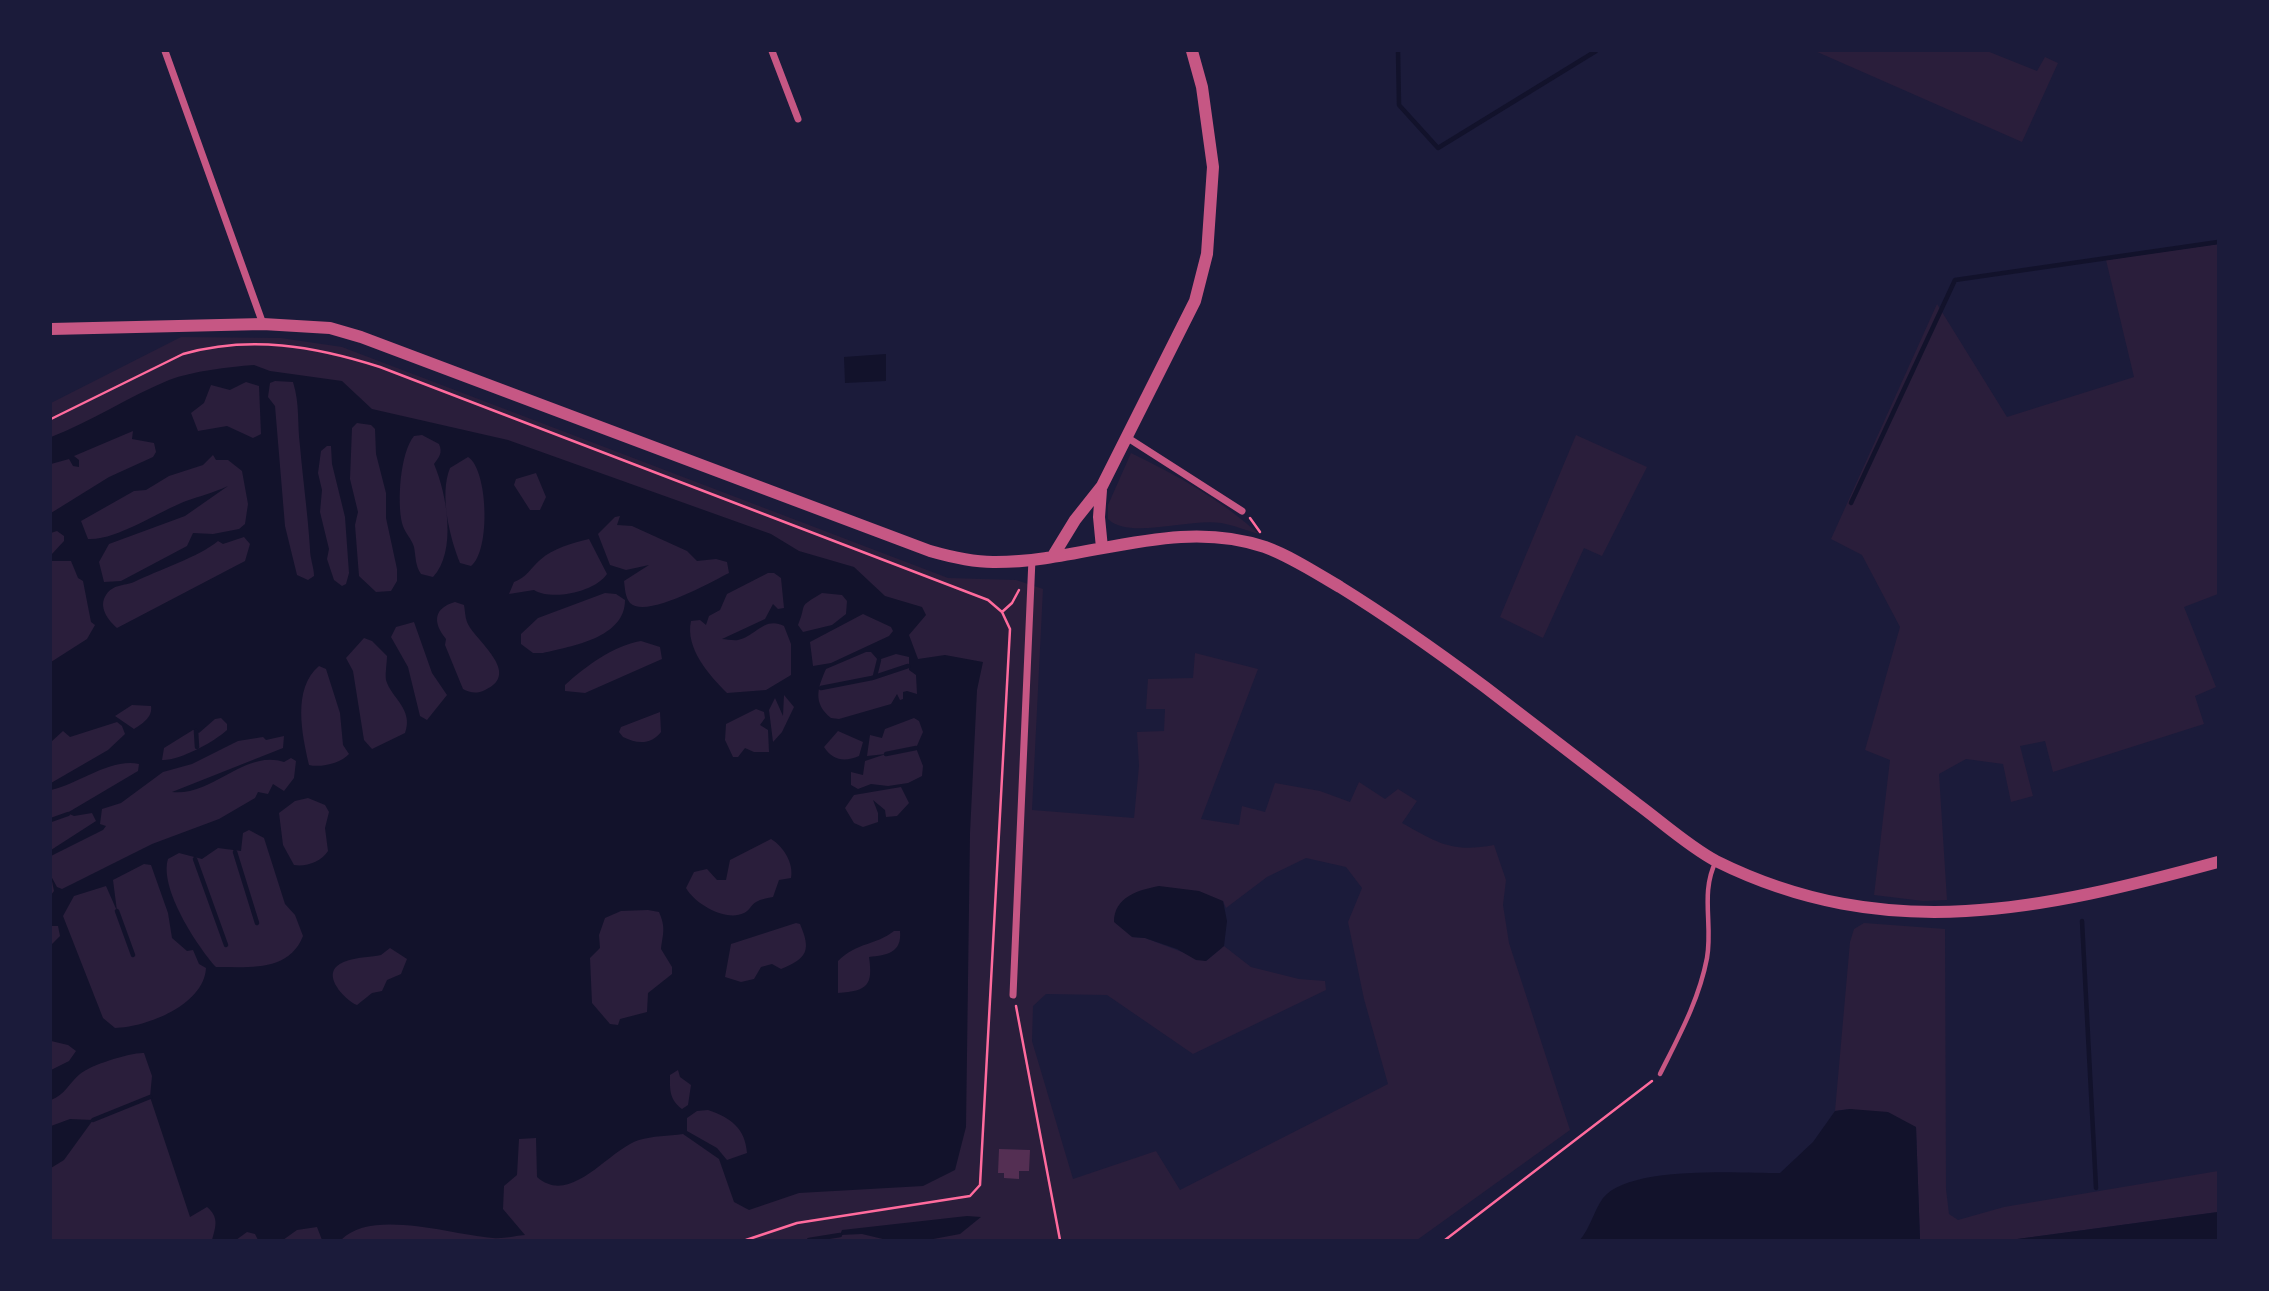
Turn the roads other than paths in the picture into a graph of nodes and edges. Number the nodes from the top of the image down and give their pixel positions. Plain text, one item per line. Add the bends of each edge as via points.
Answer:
1 (165, 51) edge
2 (772, 51) edge
3 (1192, 51) edge
4 (798, 120) dead end
5 (263, 324) junction
6 (51, 329) edge
7 (1128, 438) junction
8 (1102, 486) junction
9 (1242, 511) road end
10 (1102, 548) junction
11 (1053, 556) junction
12 (1032, 564) junction
13 (1716, 860) junction
14 (2218, 862) edge
15 (1013, 995) road end
16 (1660, 1074) road end

1 - 5 street
2 - 4 street
3 - 7 street via 1202,86 1213,167 1207,254 1195,301
5 - 6 street
5 - 12 street via 330,328 361,337 930,551 966,561
7 - 8 street
7 - 9 street
8 - 10 street
8 - 11 street
10 - 11 street
10 - 13 street via 1175,536 1218,538 1263,547 1299,563 1417,637
11 - 12 street
12 - 15 street
13 - 14 street via 1779,886 1853,907 1948,913 2054,901
13 - 16 lane via 1706,884 1708,954 1698,997

